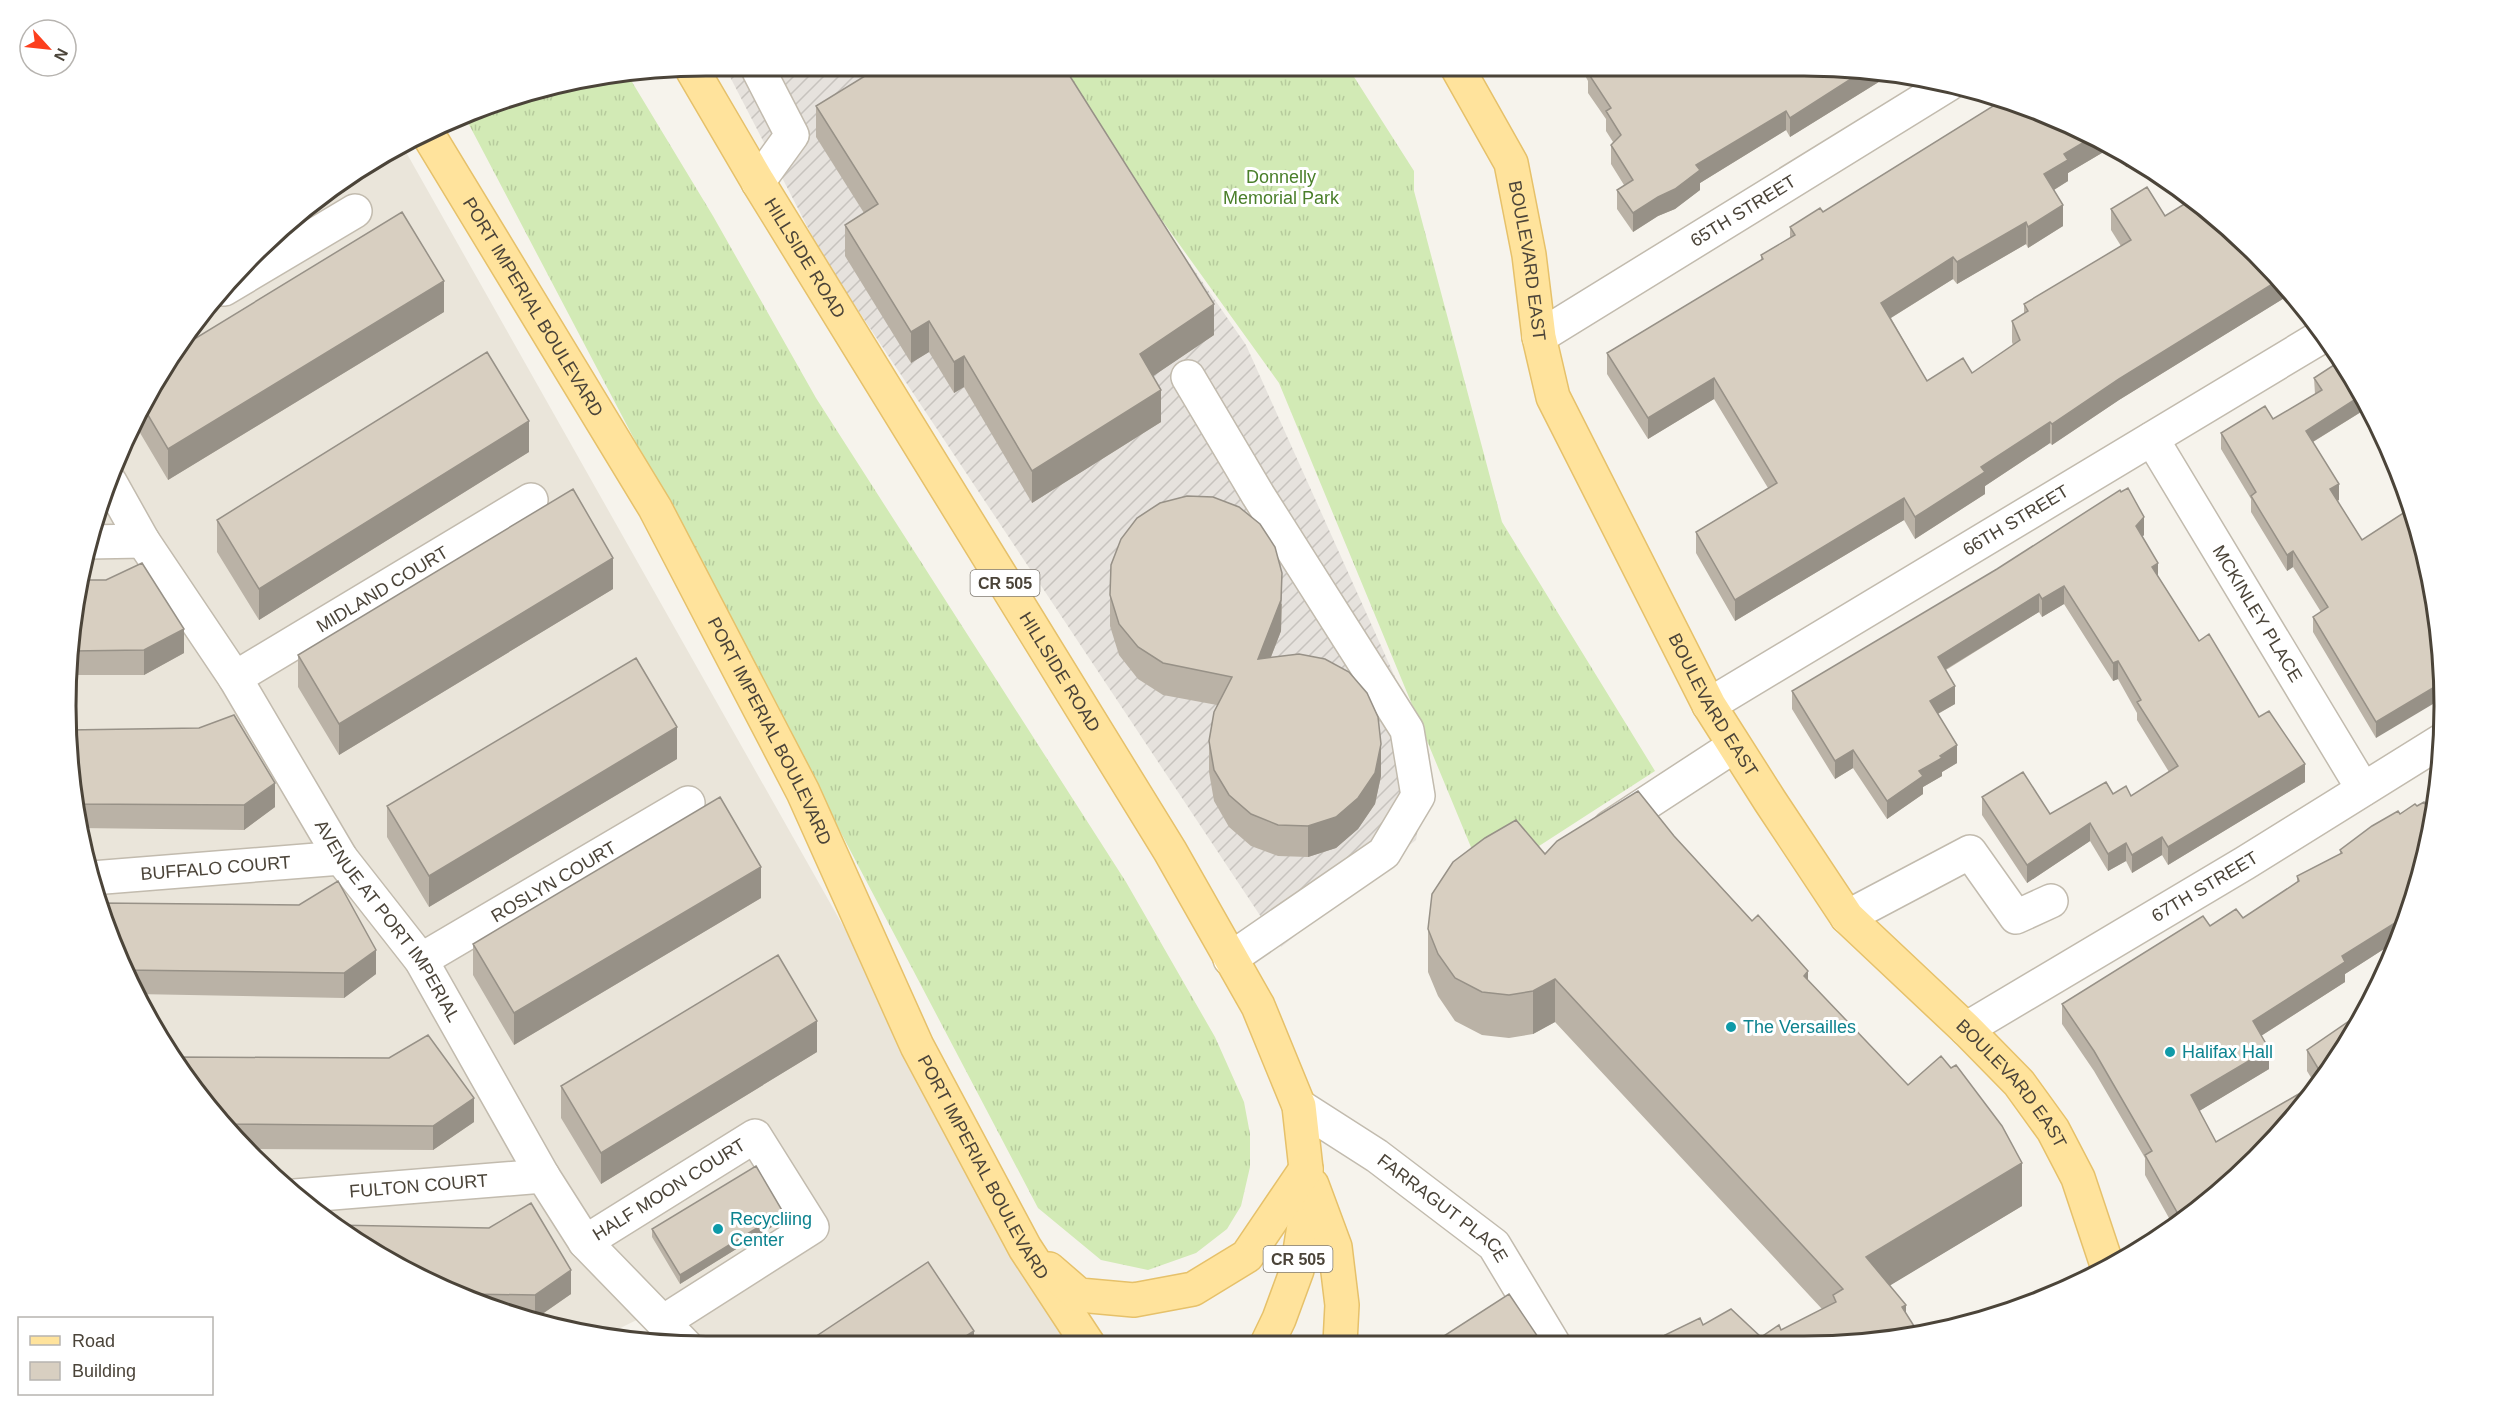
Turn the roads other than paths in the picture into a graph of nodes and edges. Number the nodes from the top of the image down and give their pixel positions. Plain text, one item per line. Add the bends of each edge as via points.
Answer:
1 (696, 76) edge
2 (762, 76) edge
3 (1462, 76) edge
4 (1937, 91) edge
5 (431, 140) edge
6 (758, 182) junction
7 (355, 211) dead end
8 (248, 274) edge
9 (1539, 337) junction
10 (2316, 340) edge
11 (1188, 377) dead end
12 (2152, 439) junction
13 (115, 491) edge
14 (531, 500) dead end
15 (143, 541) junction
16 (98, 543) edge
17 (235, 678) junction
18 (1709, 705) junction
19 (1734, 746) junction
20 (2433, 746) edge
21 (2364, 789) junction
22 (688, 803) dead end
23 (1586, 842) edge
24 (341, 858) junction
25 (100, 877) edge
26 (2051, 901) dead end
27 (1847, 917) junction
28 (1230, 959) junction
29 (421, 960) junction
30 (1966, 1029) junction
31 (1299, 1106) junction
32 (1306, 1169) junction
33 (543, 1176) junction
34 (309, 1195) edge
35 (585, 1242) junction
36 (1024, 1248) junction
37 (2105, 1260) edge
38 (663, 1322) junction
39 (676, 1335) edge
40 (1083, 1336) edge
41 (1271, 1336) edge
42 (1340, 1336) edge
43 (1549, 1336) edge

1 - 6 main road, HILLSIDE ROAD / CR 505
2 - 6 street via 792,135
3 - 9 main road, BOULEVARD EAST via 1511,163 1529,255
4 - 9 street, 65TH STREET
5 - 36 main road, PORT IMPERIAL BOULEVARD via 655,507 803,792 917,1046
6 - 28 main road, HILLSIDE ROAD / CR 505 via 1170,851
7 - 8 street
9 - 18 main road, BOULEVARD EAST via 1553,397
10 - 12 street, 66TH STREET
11 - 28 street via 1407,730 1418,796 1384,853
12 - 18 street, 66TH STREET
12 - 21 street, MCKINLEY PLACE
13 - 15 street, AVENUE AT PORT IMPERIAL
14 - 17 street, MIDLAND COURT
15 - 16 street
15 - 17 street, AVENUE AT PORT IMPERIAL
17 - 24 street, AVENUE AT PORT IMPERIAL
18 - 19 main road, BOULEVARD EAST
19 - 23 street
19 - 27 main road, BOULEVARD EAST
20 - 21 street, 67TH STREET
21 - 30 street, 67TH STREET
22 - 29 street, ROSLYN COURT
24 - 25 street, BUFFALO COURT
24 - 29 street, AVENUE AT PORT IMPERIAL
26 - 27 street via 2016,917 1970,852
27 - 30 main road, BOULEVARD EAST
28 - 31 main road, HILLSIDE ROAD / CR 505 via 1258,1006
29 - 33 street, AVENUE AT PORT IMPERIAL
30 - 37 main road, BOULEVARD EAST via 2019,1083 2053,1130 2078,1178
31 - 32 main road, HILLSIDE ROAD / CR 505
31 - 43 street, FARRAGUT PLACE via 1377,1156 1494,1245
32 - 36 main road via 1247,1256 1193,1289 1134,1300 1079,1295
32 - 41 main road, CR 505 via 1306,1213 1297,1270
32 - 42 main road, CR 505 via 1335,1247 1342,1305
33 - 34 street, FULTON COURT
33 - 35 street, AVENUE AT PORT IMPERIAL
35 - 38 street, AVENUE AT PORT IMPERIAL
35 - 38 street, HALF MOON COURT via 755,1136 812,1227
36 - 40 main road, PORT IMPERIAL BOULEVARD
38 - 39 street, AVENUE AT PORT IMPERIAL

